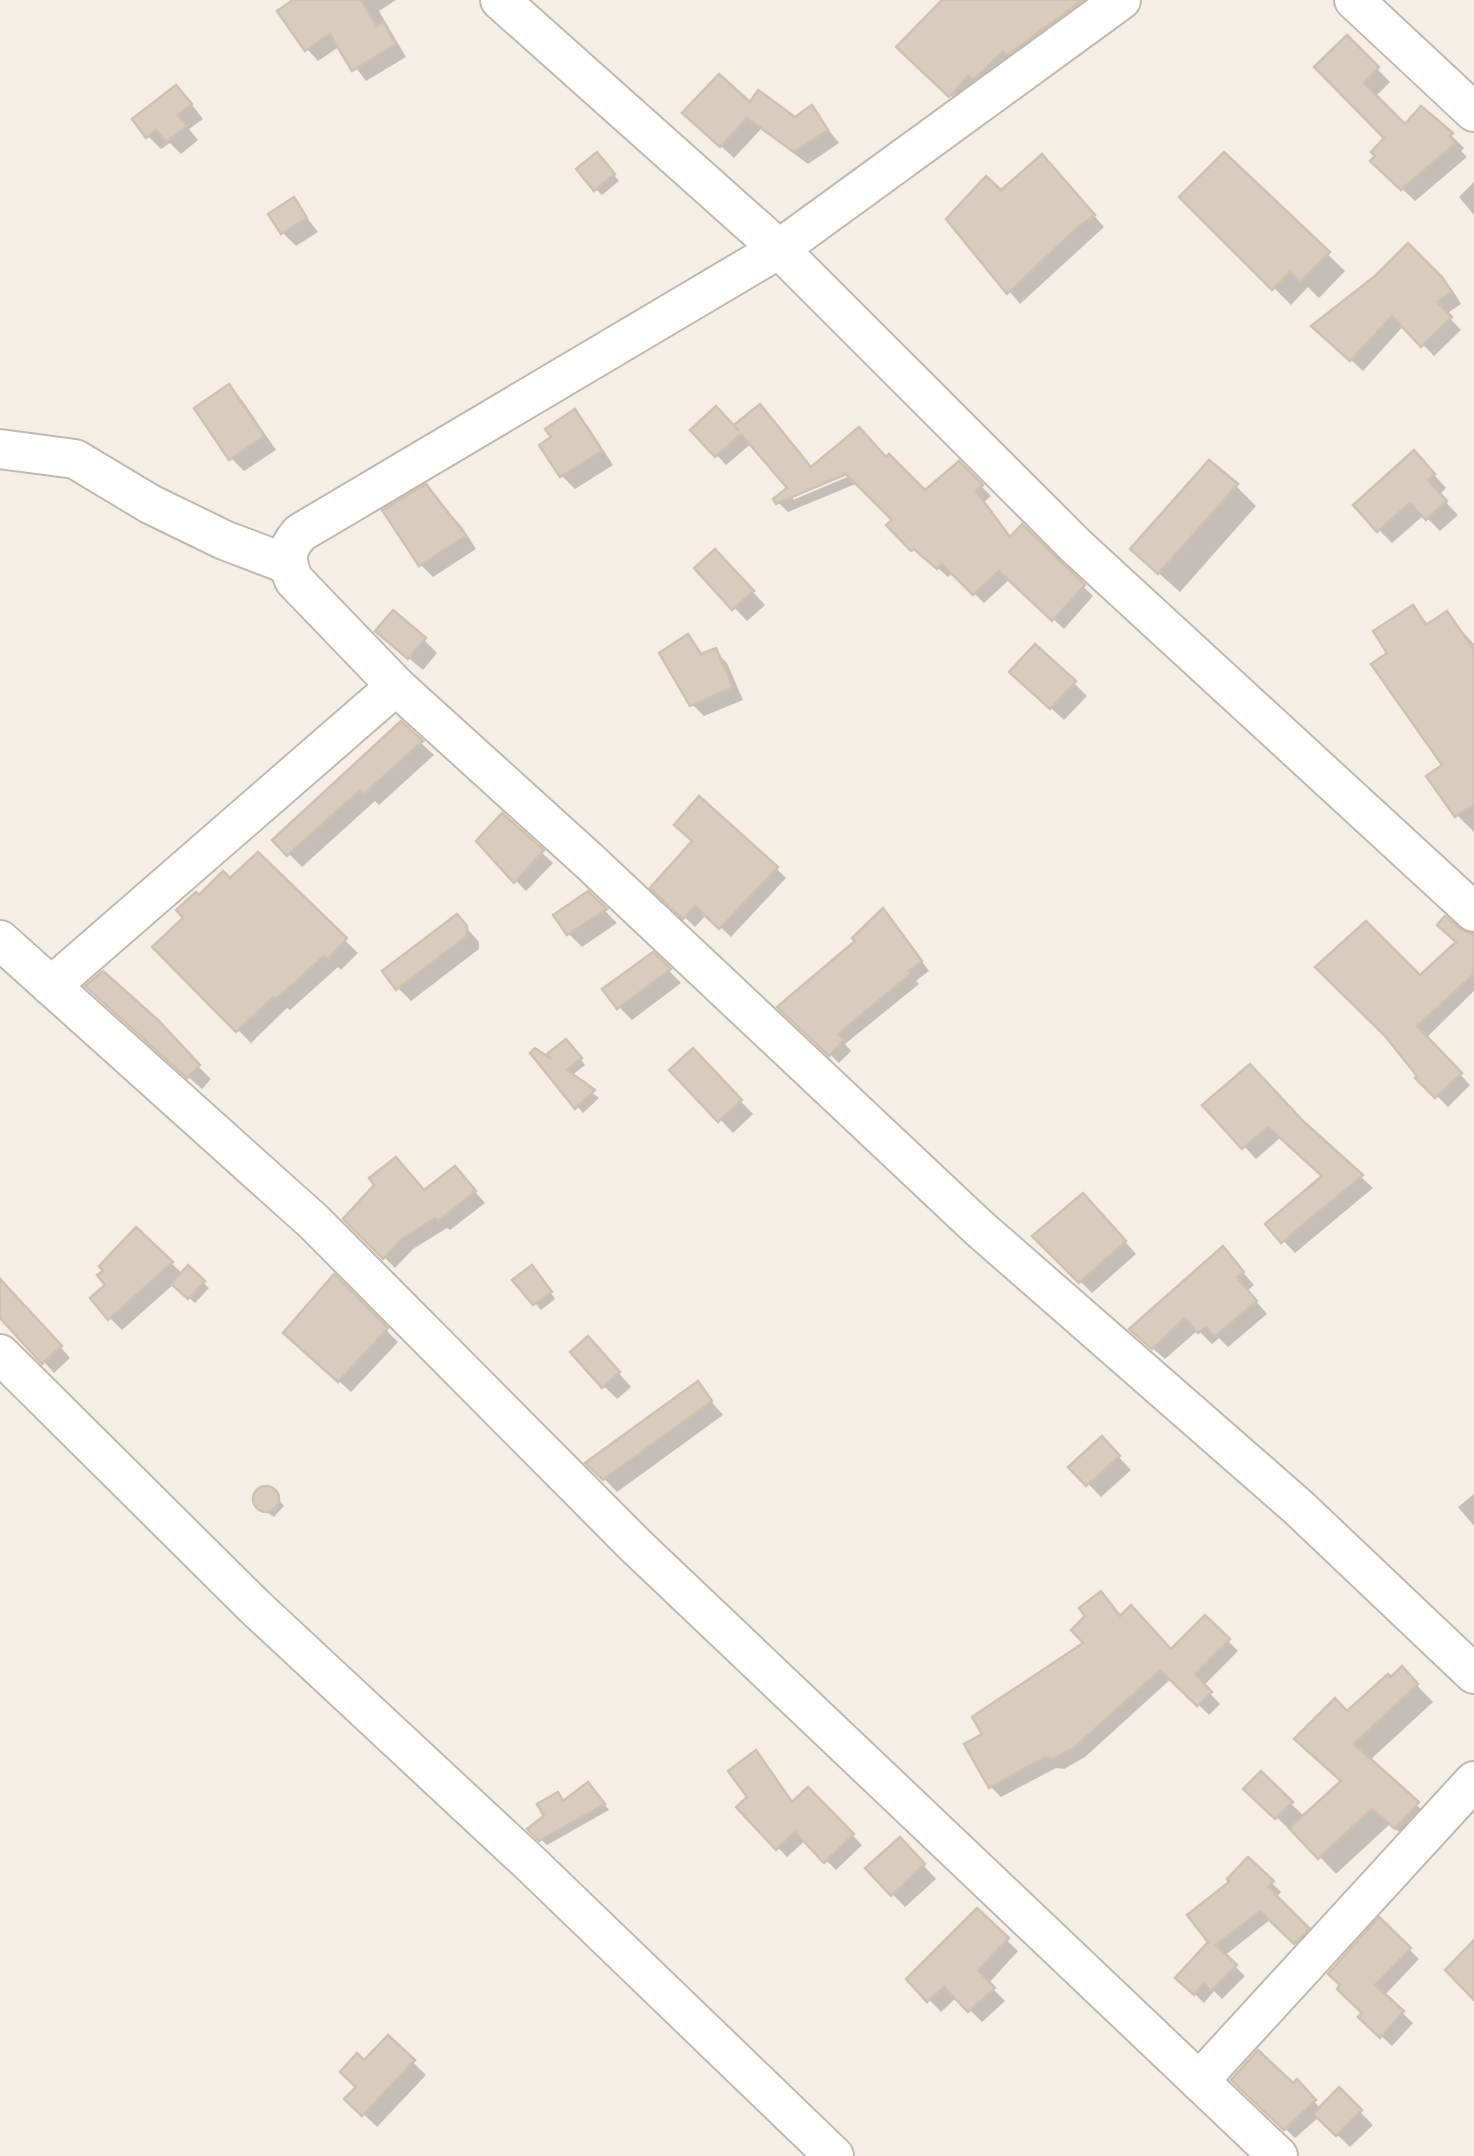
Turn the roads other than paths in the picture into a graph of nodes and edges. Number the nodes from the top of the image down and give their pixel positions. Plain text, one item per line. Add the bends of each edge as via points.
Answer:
1 (500, 0) edge
2 (1121, 0) edge
3 (1354, 0) edge
4 (1474, 112) edge
5 (778, 248) junction
6 (0, 450) edge
7 (287, 564) junction
8 (396, 686) junction
9 (1474, 912) edge
10 (0, 940) edge
11 (51, 986) junction
12 (0, 1354) edge
13 (1474, 1674) edge
14 (1474, 1781) edge
15 (1199, 2081) junction
16 (834, 2156) edge
17 (1278, 2156) edge

1 - 5 street
2 - 5 street
3 - 4 street
5 - 7 street via 300,533 287,548
5 - 9 street via 1076,546
6 - 7 street via 75,460 150,504
7 - 8 street via 294,580
8 - 11 street
8 - 13 street via 979,1228 1298,1507
10 - 11 street
11 - 15 street via 314,1222 634,1544
12 - 16 street via 255,1607
14 - 15 street
15 - 17 street

